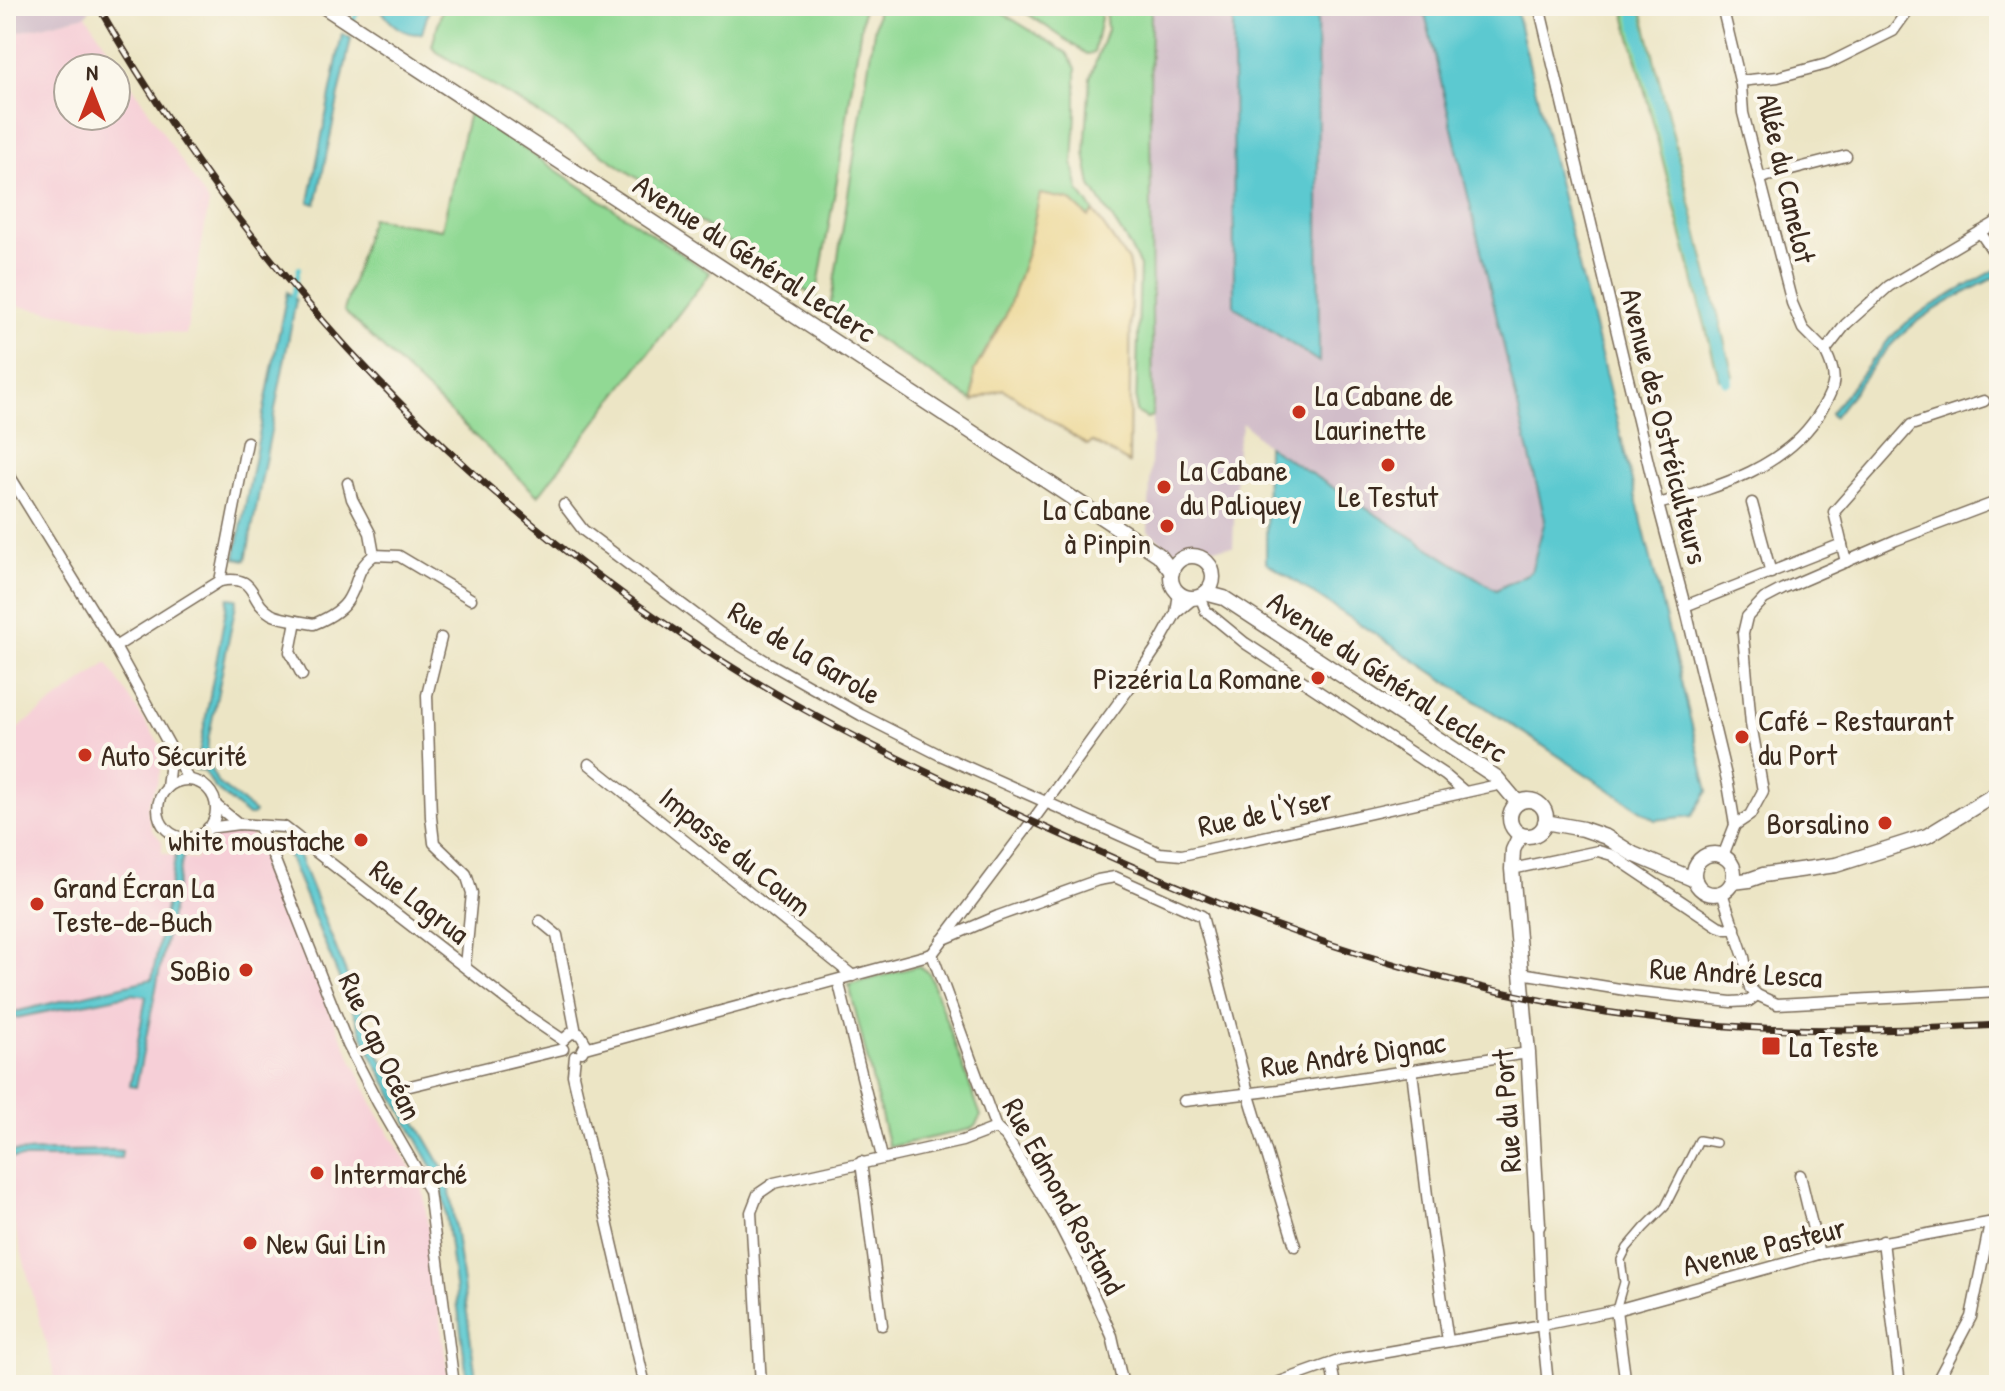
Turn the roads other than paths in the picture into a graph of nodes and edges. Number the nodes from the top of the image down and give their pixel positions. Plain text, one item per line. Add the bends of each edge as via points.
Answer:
1 (323, 6) edge
2 (1539, 6) edge
3 (1722, 6) edge
4 (1911, 6) edge
5 (1740, 81) junction
6 (1999, 114) edge
7 (1999, 154) edge
8 (1846, 156) dead end
9 (1760, 178) junction
10 (1997, 221) edge
11 (1980, 232) junction
12 (1999, 260) edge
13 (1825, 351) junction
14 (1984, 401) dead end
15 (247, 442) dead end
16 (6, 470) edge
17 (348, 483) dead end
18 (1999, 501) edge
19 (1752, 503) dead end
20 (1658, 504) junction
21 (564, 505) dead end
22 (1842, 544) junction
23 (374, 555) junction
24 (1159, 555) junction
25 (1183, 558) junction
26 (1846, 562) junction
27 (1172, 572) junction
28 (1771, 573) junction
29 (1213, 579) junction
30 (220, 581) junction
31 (1179, 593) junction
32 (1200, 596) junction
33 (1224, 598) junction
34 (471, 599) dead end
35 (1685, 606) junction
36 (1176, 613) junction
37 (296, 621) junction
38 (441, 638) dead end
39 (115, 647) junction
40 (302, 675) dead end
41 (172, 748) junction
42 (589, 764) dead end
43 (188, 779) junction
44 (1502, 784) junction
45 (167, 788) junction
46 (1465, 792) junction
47 (1999, 792) edge
48 (1047, 802) junction
49 (1518, 803) junction
50 (217, 806) junction
51 (1545, 822) junction
52 (239, 824) junction
53 (1735, 825) junction
54 (258, 826) junction
55 (208, 828) junction
56 (1520, 835) junction
57 (1700, 860) junction
58 (1728, 861) junction
59 (1661, 866) junction
60 (1512, 869) junction
61 (1763, 875) junction
62 (1695, 880) junction
63 (1727, 887) junction
64 (540, 921) dead end
65 (1735, 928) junction
66 (942, 940) junction
67 (932, 954) junction
68 (465, 966) junction
69 (1521, 973) junction
70 (853, 976) junction
71 (838, 980) junction
72 (1999, 992) edge
73 (1757, 995) junction
74 (576, 1033) junction
75 (563, 1044) junction
76 (585, 1048) junction
77 (1528, 1053) junction
78 (575, 1056) junction
79 (1412, 1071) junction
80 (410, 1086) dead end
81 (1248, 1092) junction
82 (1184, 1101) dead end
83 (996, 1128) junction
84 (1716, 1143) dead end
85 (882, 1157) junction
86 (861, 1162) junction
87 (1800, 1175) dead end
88 (1994, 1222) edge
89 (1538, 1225) joint
90 (1883, 1241) junction
91 (1295, 1246) dead end
92 (1819, 1254) junction
93 (1616, 1310) junction
94 (882, 1325) dead end
95 (1542, 1325) junction
96 (1448, 1341) junction
97 (1331, 1365) junction
98 (454, 1385) edge
99 (645, 1385) edge
100 (761, 1385) edge
101 (1123, 1385) edge
102 (1271, 1385) edge
103 (1335, 1385) edge
104 (1548, 1385) edge
105 (1626, 1385) edge
106 (1900, 1385) edge
107 (1935, 1385) edge

1 - 24 main road, Avenue du Général Leclerc
2 - 20 street, Avenue des Ostréiculteurs
3 - 5 street, Allée du Canelot
4 - 5 street via 1893,31 1827,64
5 - 9 street, Allée du Canelot
6 - 7 street
8 - 9 street
9 - 13 street, Allée du Canelot via 1792,303 1803,329
10 - 11 street
11 - 12 street
11 - 13 street via 1889,286
13 - 20 street via 1834,368 1832,391 1793,445 1739,477
14 - 22 street via 1911,425 1834,512
15 - 30 street
16 - 39 street
17 - 23 street
18 - 26 street
19 - 28 street
20 - 35 street, Avenue des Ostréiculteurs
21 - 48 street, Rue de la Garole via 583,530 720,633 861,715
22 - 26 street
22 - 28 street
23 - 34 street via 399,556
23 - 37 street via 363,564 341,608 314,624
24 - 25 main road, Avenue du Général Leclerc
24 - 27 main road, Avenue du Général Leclerc
25 - 27 main road
25 - 29 main road via 1202,559 1211,567
26 - 53 street via 1764,599 1747,617 1743,634 1751,724 1763,791 1750,815
27 - 31 main road
28 - 35 street
29 - 32 main road
29 - 33 main road, Avenue du Général Leclerc
30 - 37 street via 246,583 268,612
30 - 39 street
31 - 32 main road
31 - 36 street
32 - 33 main road, Avenue du Général Leclerc
32 - 36 street
32 - 46 street via 1206,611 1245,643
33 - 44 main road, Avenue du Général Leclerc
35 - 53 street, Avenue des Ostréiculteurs
36 - 48 street
37 - 40 street via 290,652
38 - 68 street via 427,695 431,817 434,843 466,874 472,893
39 - 41 street
41 - 43 street
41 - 45 street
42 - 70 street, Impasse du Coum
43 - 45 street
43 - 50 street via 209,789
44 - 46 street, Rue de l'Yser
44 - 49 main road, Avenue du Général Leclerc
45 - 55 street via 158,808 164,827 173,835 192,838
46 - 48 street, Rue de l'Yser via 1182,855 1160,853
47 - 61 main road via 1927,836 1836,865
48 - 66 street
49 - 51 main road via 1536,802
49 - 56 main road via 1510,822
50 - 52 street
50 - 55 street
51 - 56 main road via 1535,835
51 - 59 main road via 1606,837
52 - 54 street, Rue Lagrua
52 - 55 street, Rue Lagrua
53 - 58 street
54 - 68 street, Rue Lagrua via 274,825 294,833
54 - 98 street, Rue Cap Océan via 348,1045 429,1191
56 - 60 main road, Rue du Port
57 - 58 main road via 1711,854
57 - 59 main road
57 - 62 main road
58 - 61 main road
58 - 63 main road
59 - 62 main road
60 - 65 street via 1598,851 1612,855 1718,926
60 - 69 main road, Rue du Port
61 - 63 main road
62 - 63 main road via 1703,891 1715,894
63 - 65 street
64 - 74 street via 557,935
65 - 73 street via 1750,988
66 - 67 street
66 - 81 street via 1115,877 1202,916
67 - 70 street
67 - 83 street, Rue Edmond Rostand
68 - 75 street, Rue Lagrua
69 - 73 street, Rue André Lesca via 1731,1002
69 - 77 main road, Rue du Port
70 - 71 street
71 - 76 street
71 - 85 street
72 - 73 street, Rue André Lesca via 1777,1004
74 - 75 street
74 - 76 street via 583,1036
75 - 78 street
75 - 80 street
76 - 78 street
77 - 79 street, Rue André Dignac
77 - 89 main road, Rue du Port
78 - 99 street via 574,1081
79 - 81 street, Rue André Dignac
79 - 96 street
81 - 82 street, Rue André Dignac
81 - 91 street
83 - 85 street via 962,1141
83 - 101 street, Rue Edmond Rostand via 1056,1218 1081,1267 1112,1336
84 - 93 street via 1699,1140 1665,1207 1627,1248
85 - 86 street
86 - 94 street
86 - 100 street via 774,1183 754,1201
87 - 92 street
88 - 90 street, Avenue Pasteur
88 - 107 street via 1971,1317
89 - 95 street, Rue du Port
90 - 92 street, Avenue Pasteur
90 - 106 street
92 - 93 street, Avenue Pasteur
93 - 95 street, Avenue Pasteur
93 - 105 street
95 - 96 street, Avenue Pasteur
95 - 104 street, Rue du Port
96 - 97 street, Avenue Pasteur
97 - 102 street, Avenue Pasteur
97 - 103 street

